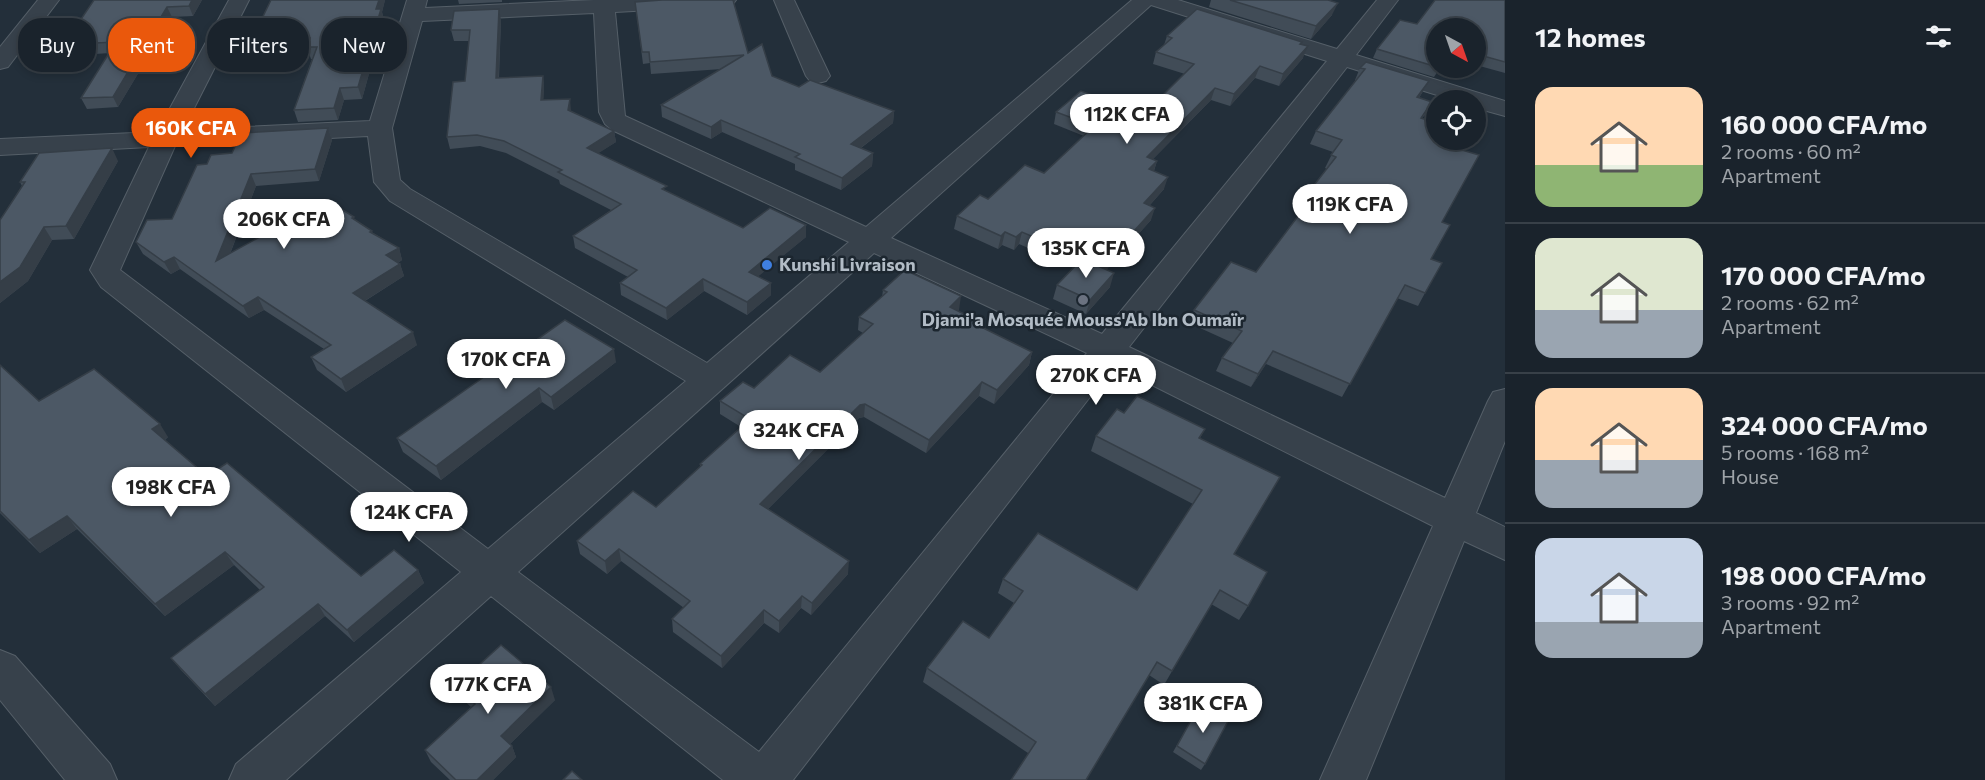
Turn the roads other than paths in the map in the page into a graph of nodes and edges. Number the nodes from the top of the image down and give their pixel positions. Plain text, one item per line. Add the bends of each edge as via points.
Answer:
1 (49, 0) edge
2 (239, 0) edge
3 (726, 0) edge
4 (784, 0) edge
5 (1145, 0) edge
6 (1156, 0) edge
7 (1388, 0) edge
8 (604, 3) edge
9 (415, 7) edge
10 (1341, 59) junction
11 (0, 62) edge
12 (818, 76) dead end
13 (1505, 109) edge
14 (380, 128) junction
15 (166, 138) junction
16 (0, 147) edge
17 (870, 240) junction
18 (1108, 350) junction
19 (710, 380) junction
20 (1505, 401) edge
21 (1454, 520) junction
22 (1505, 544) edge
23 (491, 572) junction
24 (0, 669) edge
25 (94, 780) edge
26 (252, 780) edge
27 (759, 780) edge
28 (765, 780) edge
29 (1343, 780) edge

1 - 11 street
2 - 15 street
3 - 8 street
4 - 12 street
5 - 17 street
6 - 10 street
7 - 10 street
8 - 9 street
8 - 17 street via 614,119
9 - 14 street
10 - 13 street
10 - 18 street
14 - 15 street
14 - 19 street via 387,182 393,190
15 - 16 street
15 - 23 street via 105,270 111,280
17 - 18 street
17 - 19 street
18 - 21 street
18 - 28 street
19 - 23 street
20 - 21 street
21 - 22 street
21 - 29 street
23 - 26 street
23 - 27 street
24 - 25 street

